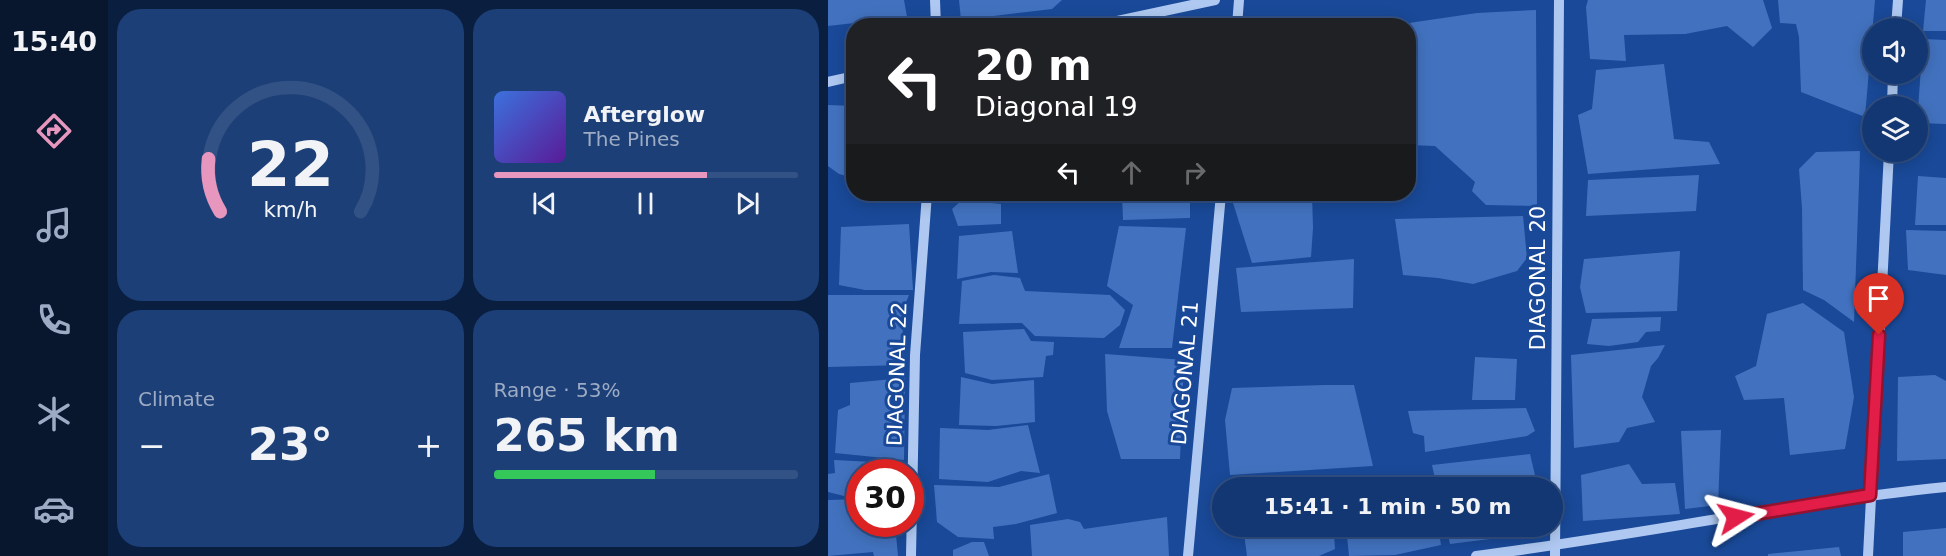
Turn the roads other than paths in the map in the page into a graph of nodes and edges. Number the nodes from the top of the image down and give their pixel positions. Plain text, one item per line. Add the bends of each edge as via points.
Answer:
1 (935, 0) edge
2 (1215, 0) edge
3 (1239, 0) edge
4 (1559, 0) edge
5 (1898, 0) edge
6 (936, 18) edge
7 (1131, 18) edge
8 (1238, 18) edge
9 (1897, 18) edge
10 (846, 78) edge
11 (828, 82) edge
12 (1888, 162) edge
13 (926, 201) edge
14 (1220, 201) edge
15 (1946, 487) edge
16 (1870, 495) junction
17 (1556, 551) edge
18 (911, 556) edge
19 (1188, 556) edge
20 (1476, 556) edge
21 (1868, 556) edge

1 - 6 street
2 - 7 street
3 - 8 street
4 - 17 street, DIAGONAL 20
5 - 9 street
10 - 11 street
12 - 16 street
13 - 18 street, DIAGONAL 22 via 915,355
14 - 19 street, DIAGONAL 21
15 - 16 street
16 - 17 street
16 - 21 street
17 - 20 street

